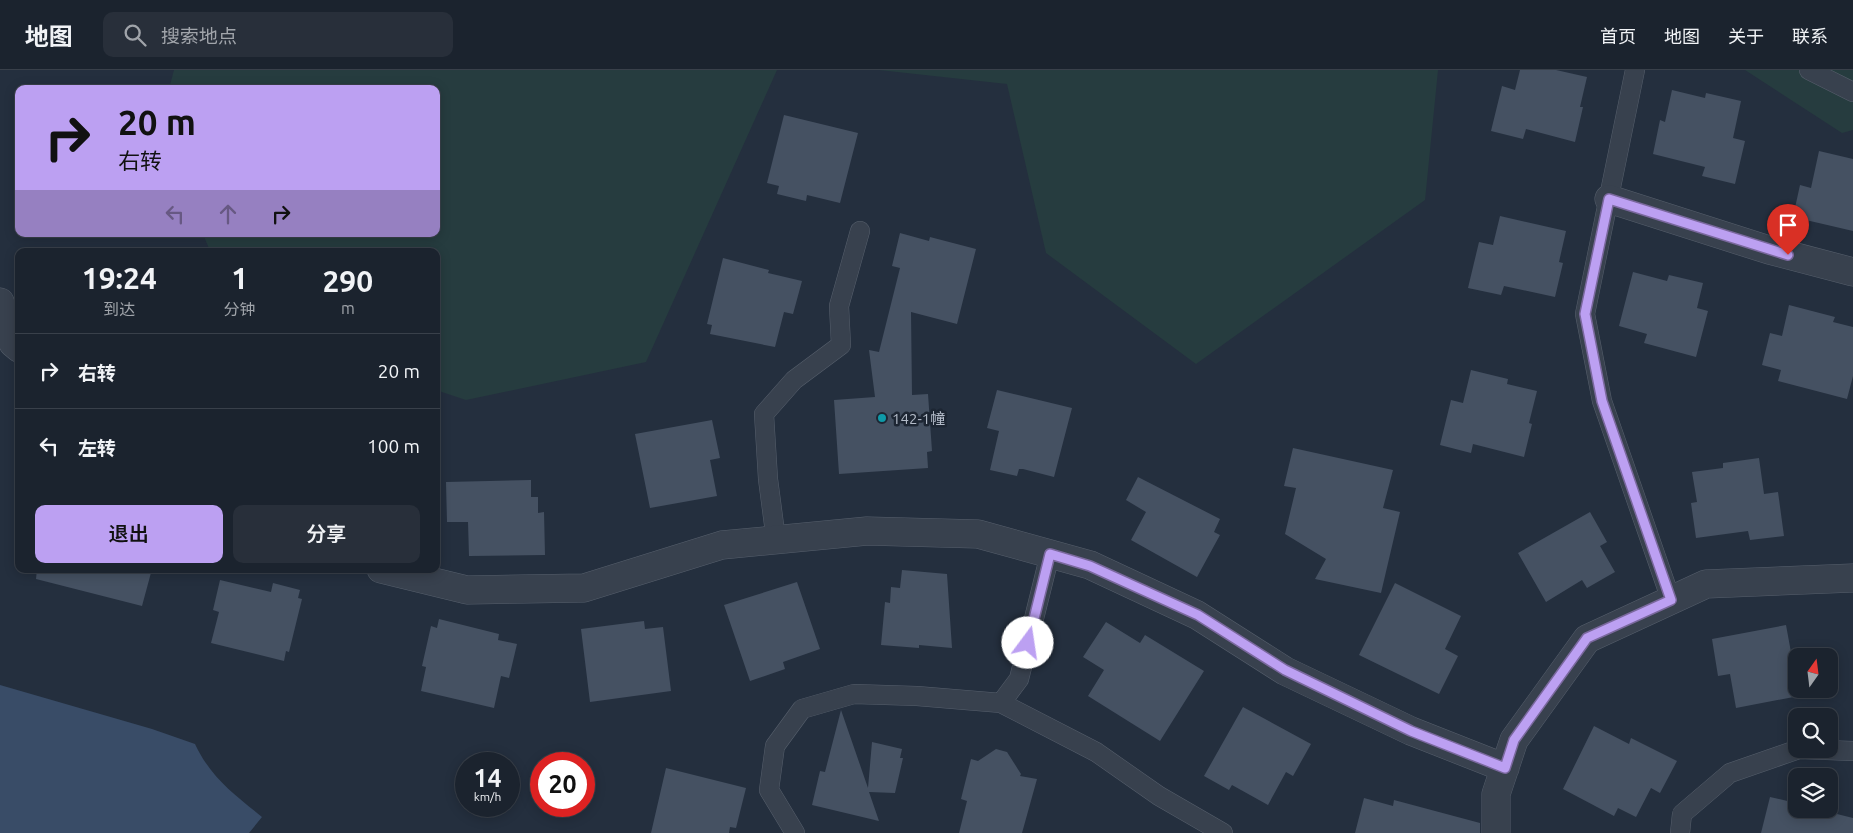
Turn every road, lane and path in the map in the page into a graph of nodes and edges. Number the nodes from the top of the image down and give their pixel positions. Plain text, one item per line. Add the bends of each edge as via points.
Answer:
1 (1635, 70) edge
2 (1810, 70) edge
3 (1853, 92) edge
4 (1609, 199) junction
5 (860, 230) dead end
6 (1853, 272) edge
7 (0, 302) edge
8 (15, 345) edge
9 (776, 540) junction
10 (1050, 554) junction
11 (398, 573) edge
12 (1853, 578) edge
13 (1671, 600) junction
14 (1001, 703) junction
15 (1853, 751) edge
16 (1505, 768) junction
17 (796, 833) edge
18 (1223, 833) edge
19 (1496, 833) edge
20 (1680, 833) edge

1 - 4 lane
2 - 3 lane
4 - 6 street via 1769,250
4 - 13 lane via 1585,314 1602,401
5 - 9 lane via 839,306 841,345 794,380 764,414
7 - 8 street
9 - 10 street via 867,531 978,534
9 - 11 street via 722,545 584,588 468,590
10 - 14 lane via 1019,679
10 - 16 street via 1090,566 1198,615 1285,670 1411,731
12 - 13 street via 1706,584
13 - 16 street via 1587,638 1514,740
14 - 17 lane via 854,694 802,709 775,746 769,790
14 - 18 lane via 1096,752 1159,796
15 - 20 lane via 1799,749 1730,773 1682,814
16 - 19 street via 1496,794

